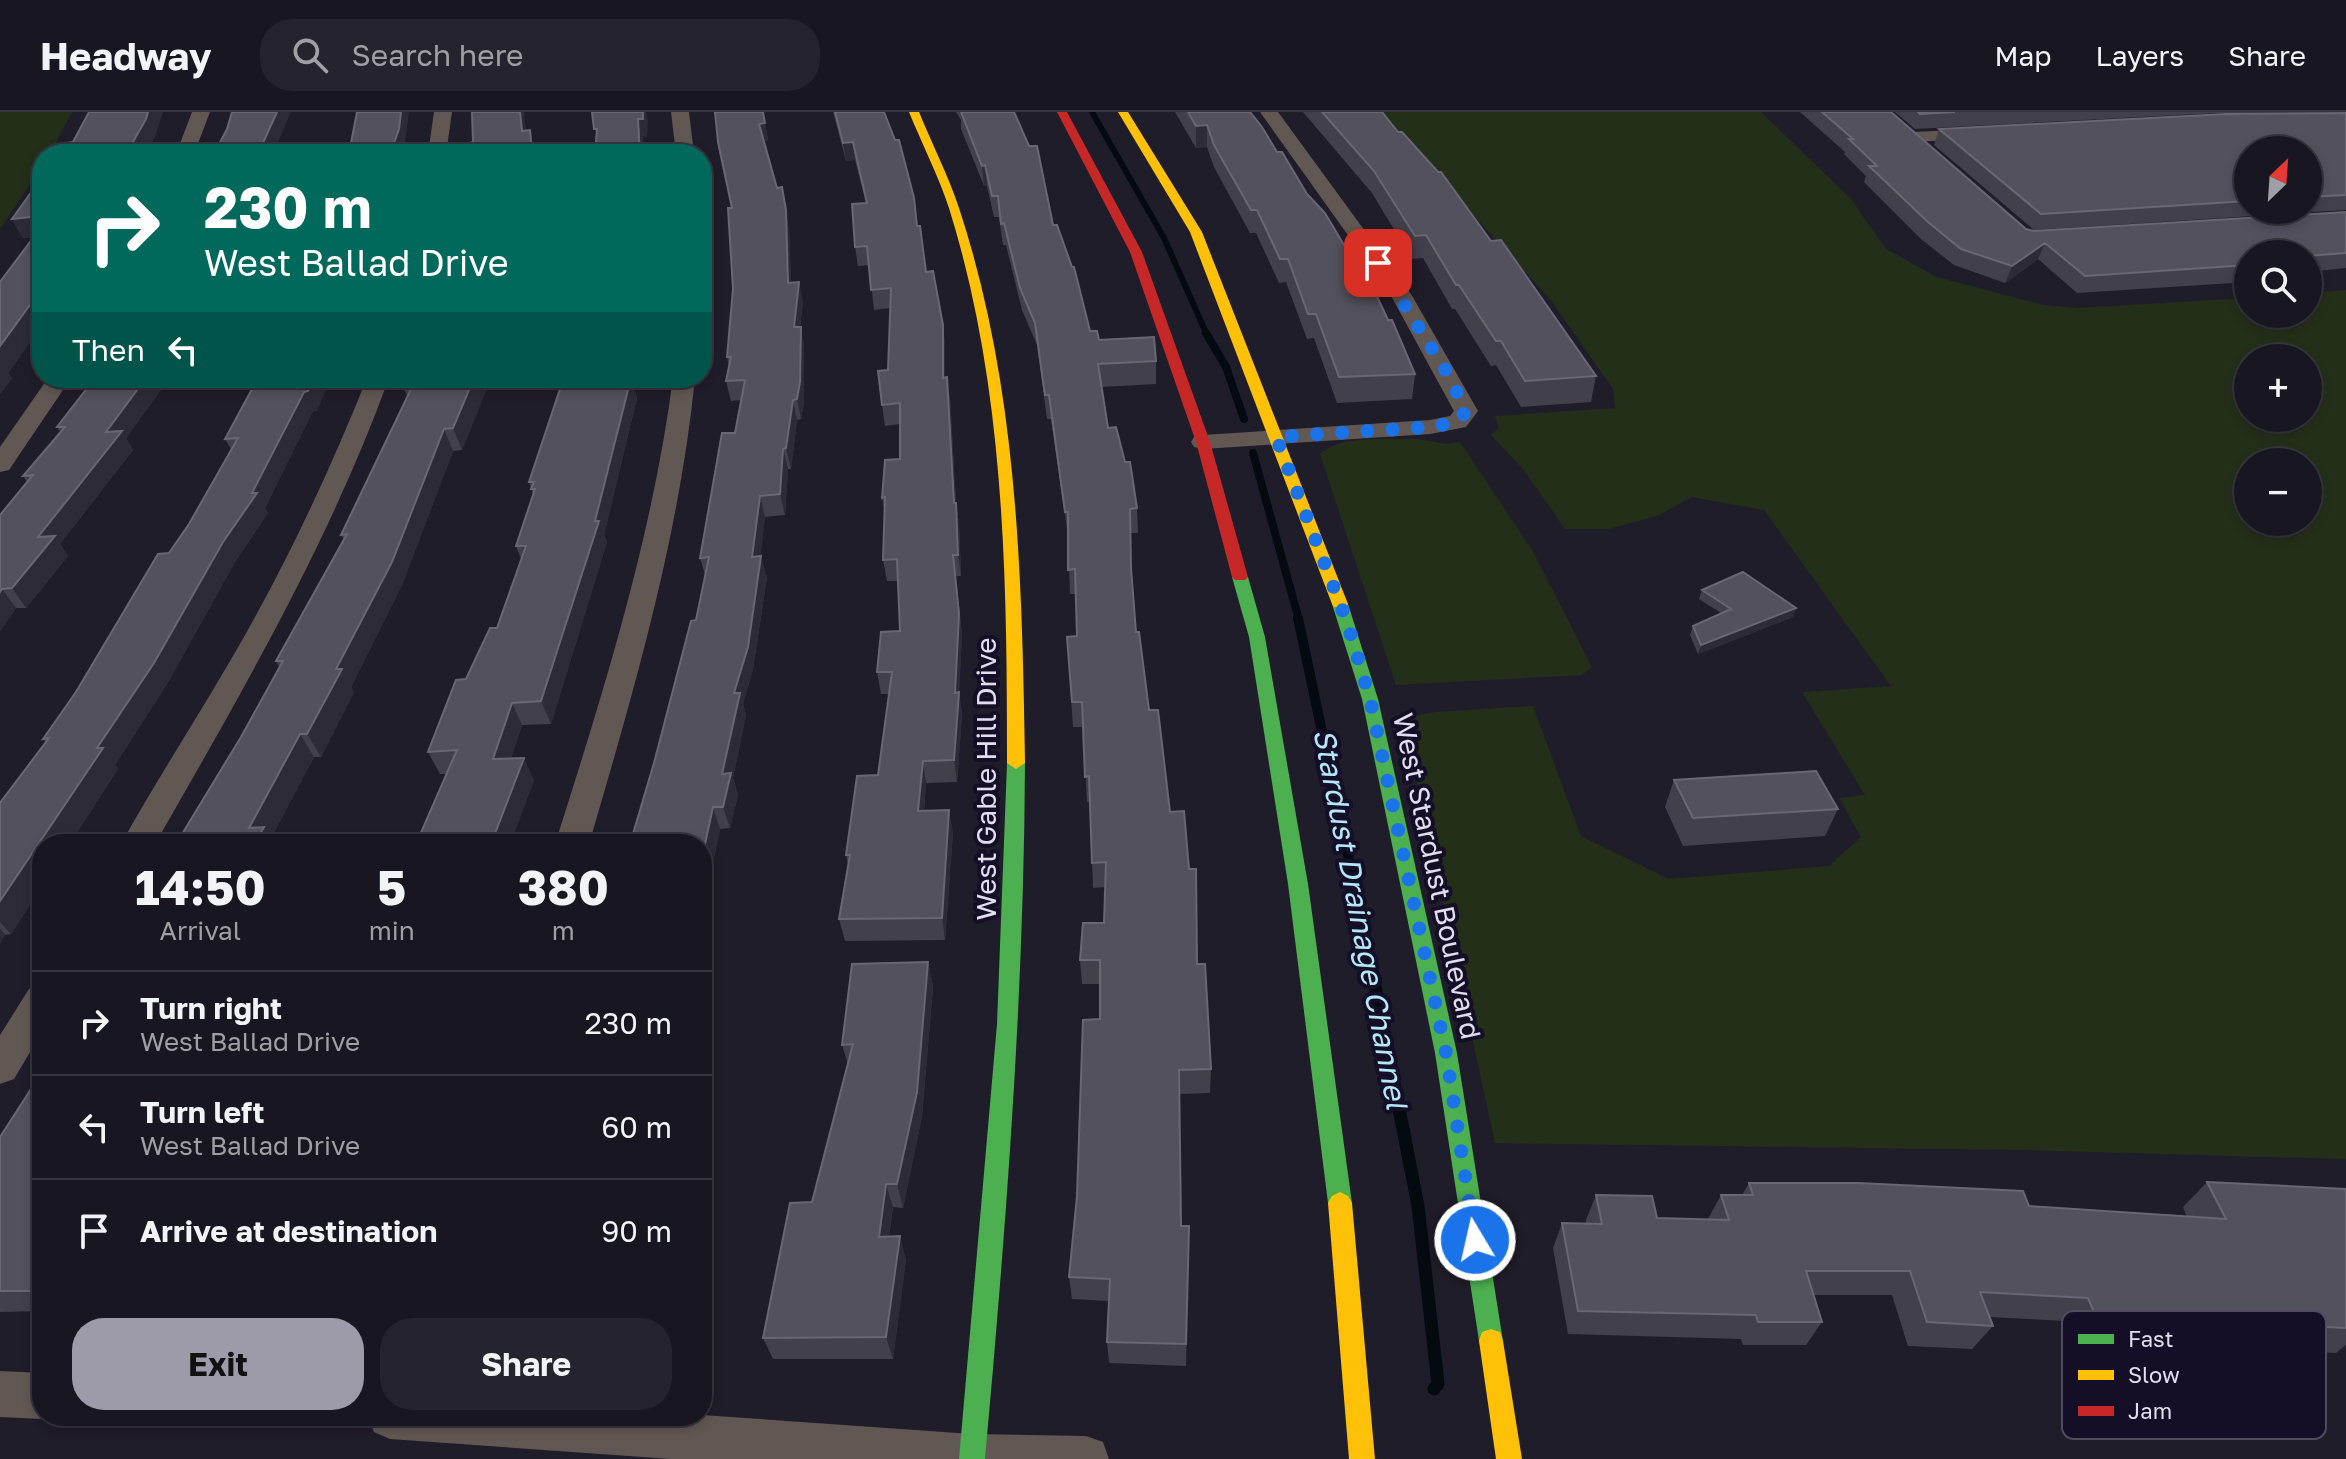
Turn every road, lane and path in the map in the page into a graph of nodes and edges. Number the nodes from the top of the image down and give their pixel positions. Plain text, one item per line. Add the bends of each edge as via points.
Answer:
1 (201, 112) edge
2 (443, 112) edge
3 (680, 112) edge
4 (914, 112) edge
5 (1062, 112) edge
6 (1123, 112) edge
7 (1269, 112) edge
8 (1989, 134) edge
9 (189, 144) edge
10 (438, 144) edge
11 (684, 144) edge
12 (1936, 158) edge
13 (53, 388) edge
14 (375, 388) edge
15 (683, 388) edge
16 (1276, 437) junction
17 (1203, 442) junction
18 (0, 465) edge
19 (144, 834) edge
20 (575, 834) edge
21 (32, 1016) edge
22 (0, 1068) edge
23 (0, 1394) edge
24 (32, 1396) edge
25 (529, 1426) edge
26 (972, 1458) edge
27 (1086, 1459) edge
28 (1362, 1459) edge
29 (1509, 1459) edge

1 - 9 street
2 - 10 street
3 - 11 street
4 - 26 street, West Gable Hill Drive via 953,206 994,374 1015,594 1016,892
5 - 17 street via 1136,252
6 - 16 street, West Stardust Boulevard via 1196,232
7 - 16 street via 1353,223 1466,411 1458,422 1430,427
8 - 12 street via 1908,133
13 - 18 street
14 - 19 street via 271,618
15 - 20 street via 644,607
16 - 17 street
16 - 29 street, West Stardust Boulevard via 1347,622 1370,699 1446,1053
17 - 28 street via 1257,637 1298,884 1342,1220
21 - 22 street
23 - 24 street
25 - 26 street
26 - 27 street

